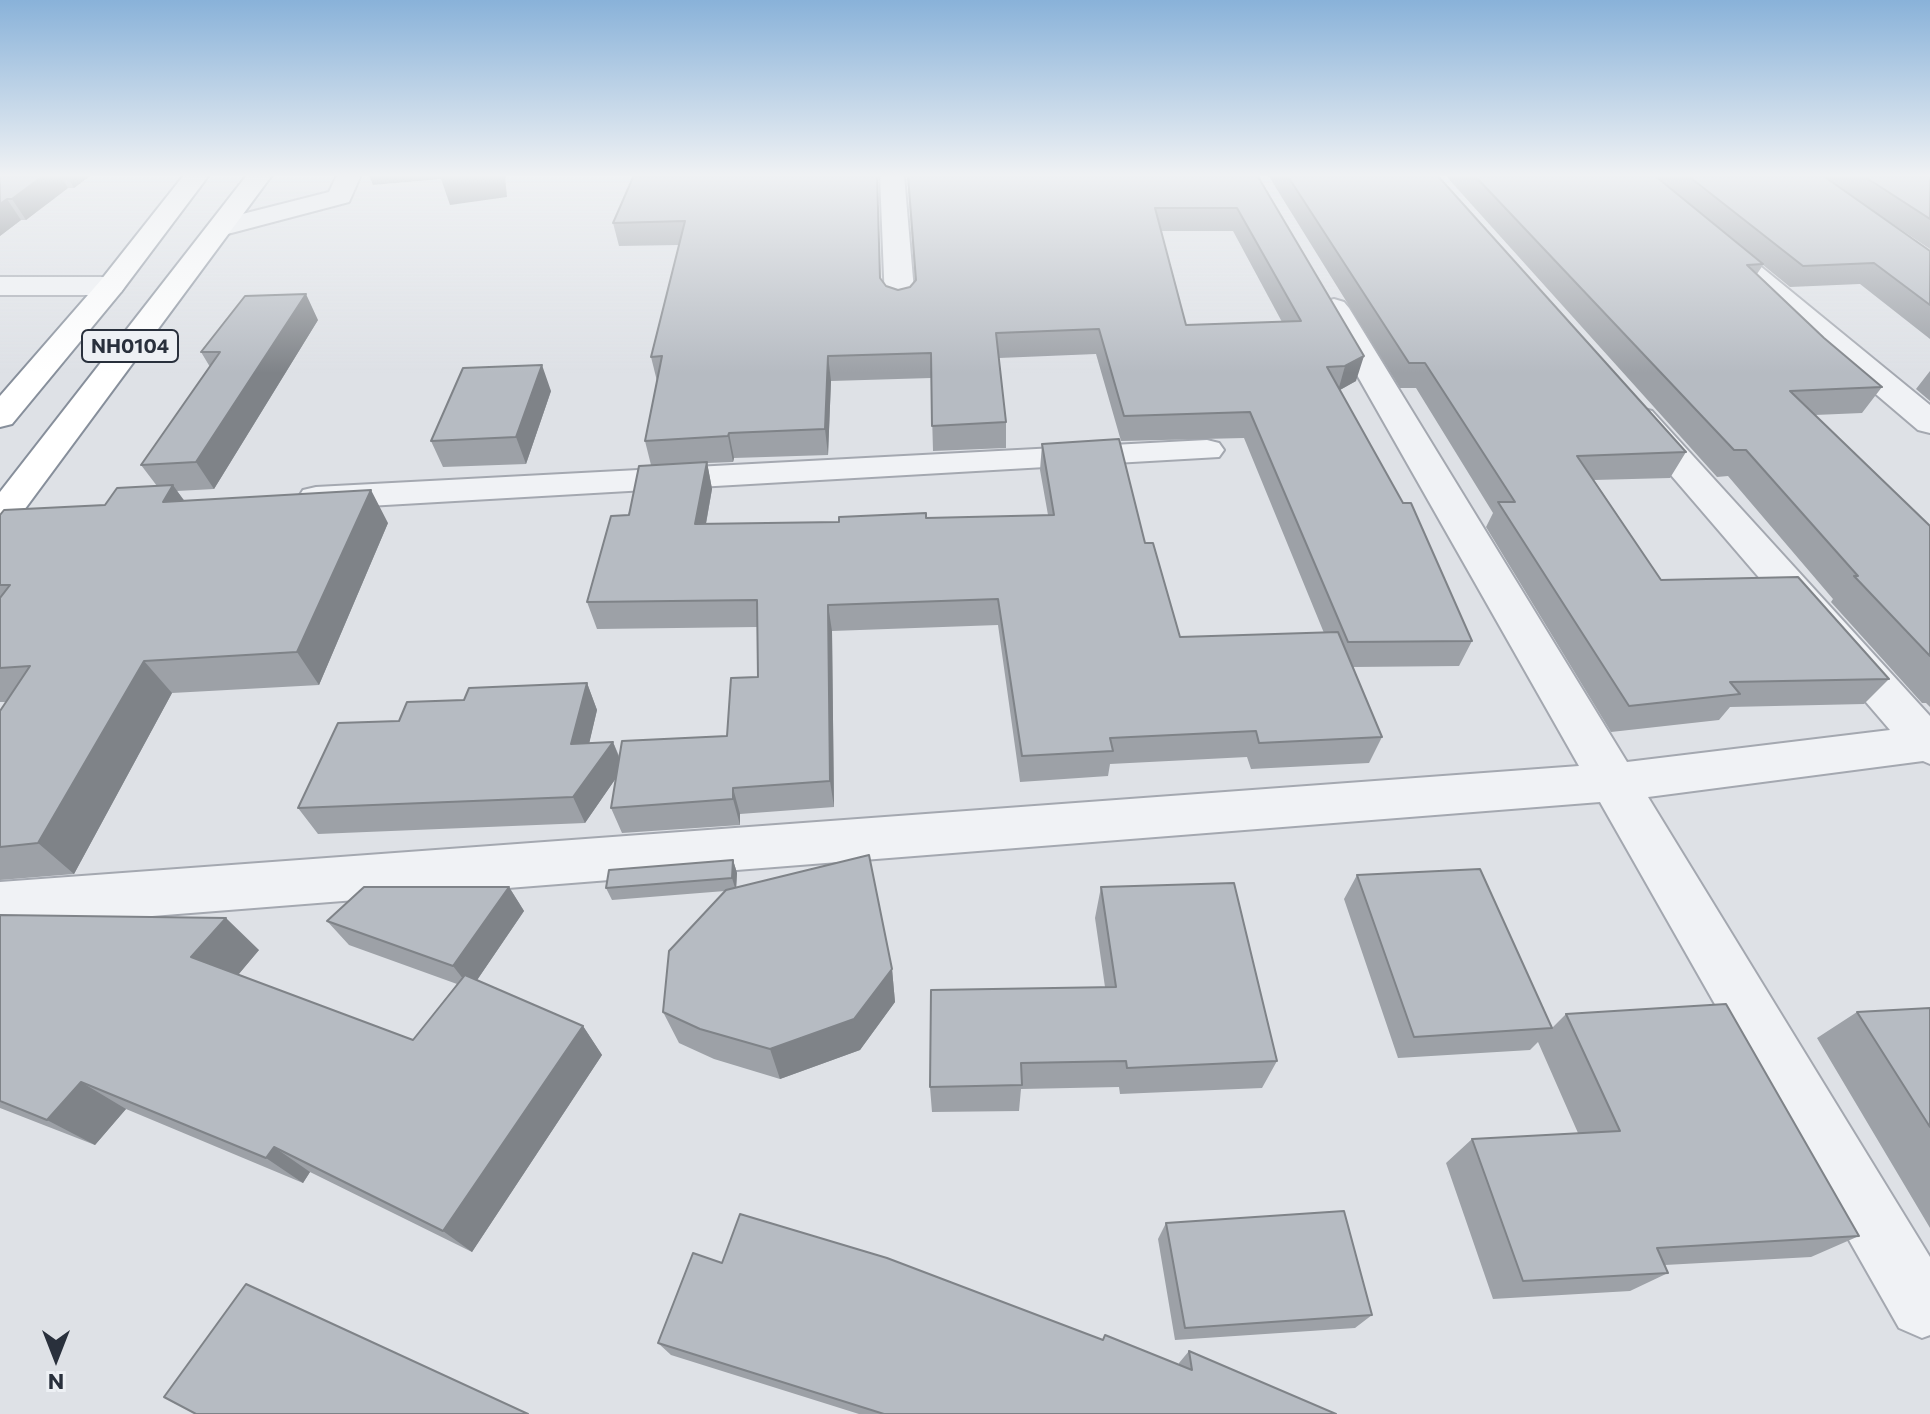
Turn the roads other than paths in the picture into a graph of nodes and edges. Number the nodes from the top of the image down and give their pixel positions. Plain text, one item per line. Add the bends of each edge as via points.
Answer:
1 (146, 241) edge
2 (210, 241) edge
3 (896, 241) edge
4 (1717, 245) edge
5 (1311, 270) edge
6 (0, 286) edge
7 (111, 286) junction
8 (900, 302) edge
9 (1614, 388) edge
10 (0, 417) edge
11 (1930, 423) edge
12 (1207, 450) dead end
13 (287, 500) edge
14 (49, 512) edge
15 (1, 516) edge
16 (1929, 744) edge
17 (1615, 782) junction
18 (0, 905) edge
19 (1922, 1305) dead end

1 - 7 highway, NH0104
2 - 15 highway, NH0104
3 - 8 street
4 - 11 street
5 - 17 street
6 - 7 street
7 - 10 highway, NH0104
9 - 16 street
12 - 13 street
14 - 15 street
16 - 17 street
17 - 18 street
17 - 19 street

